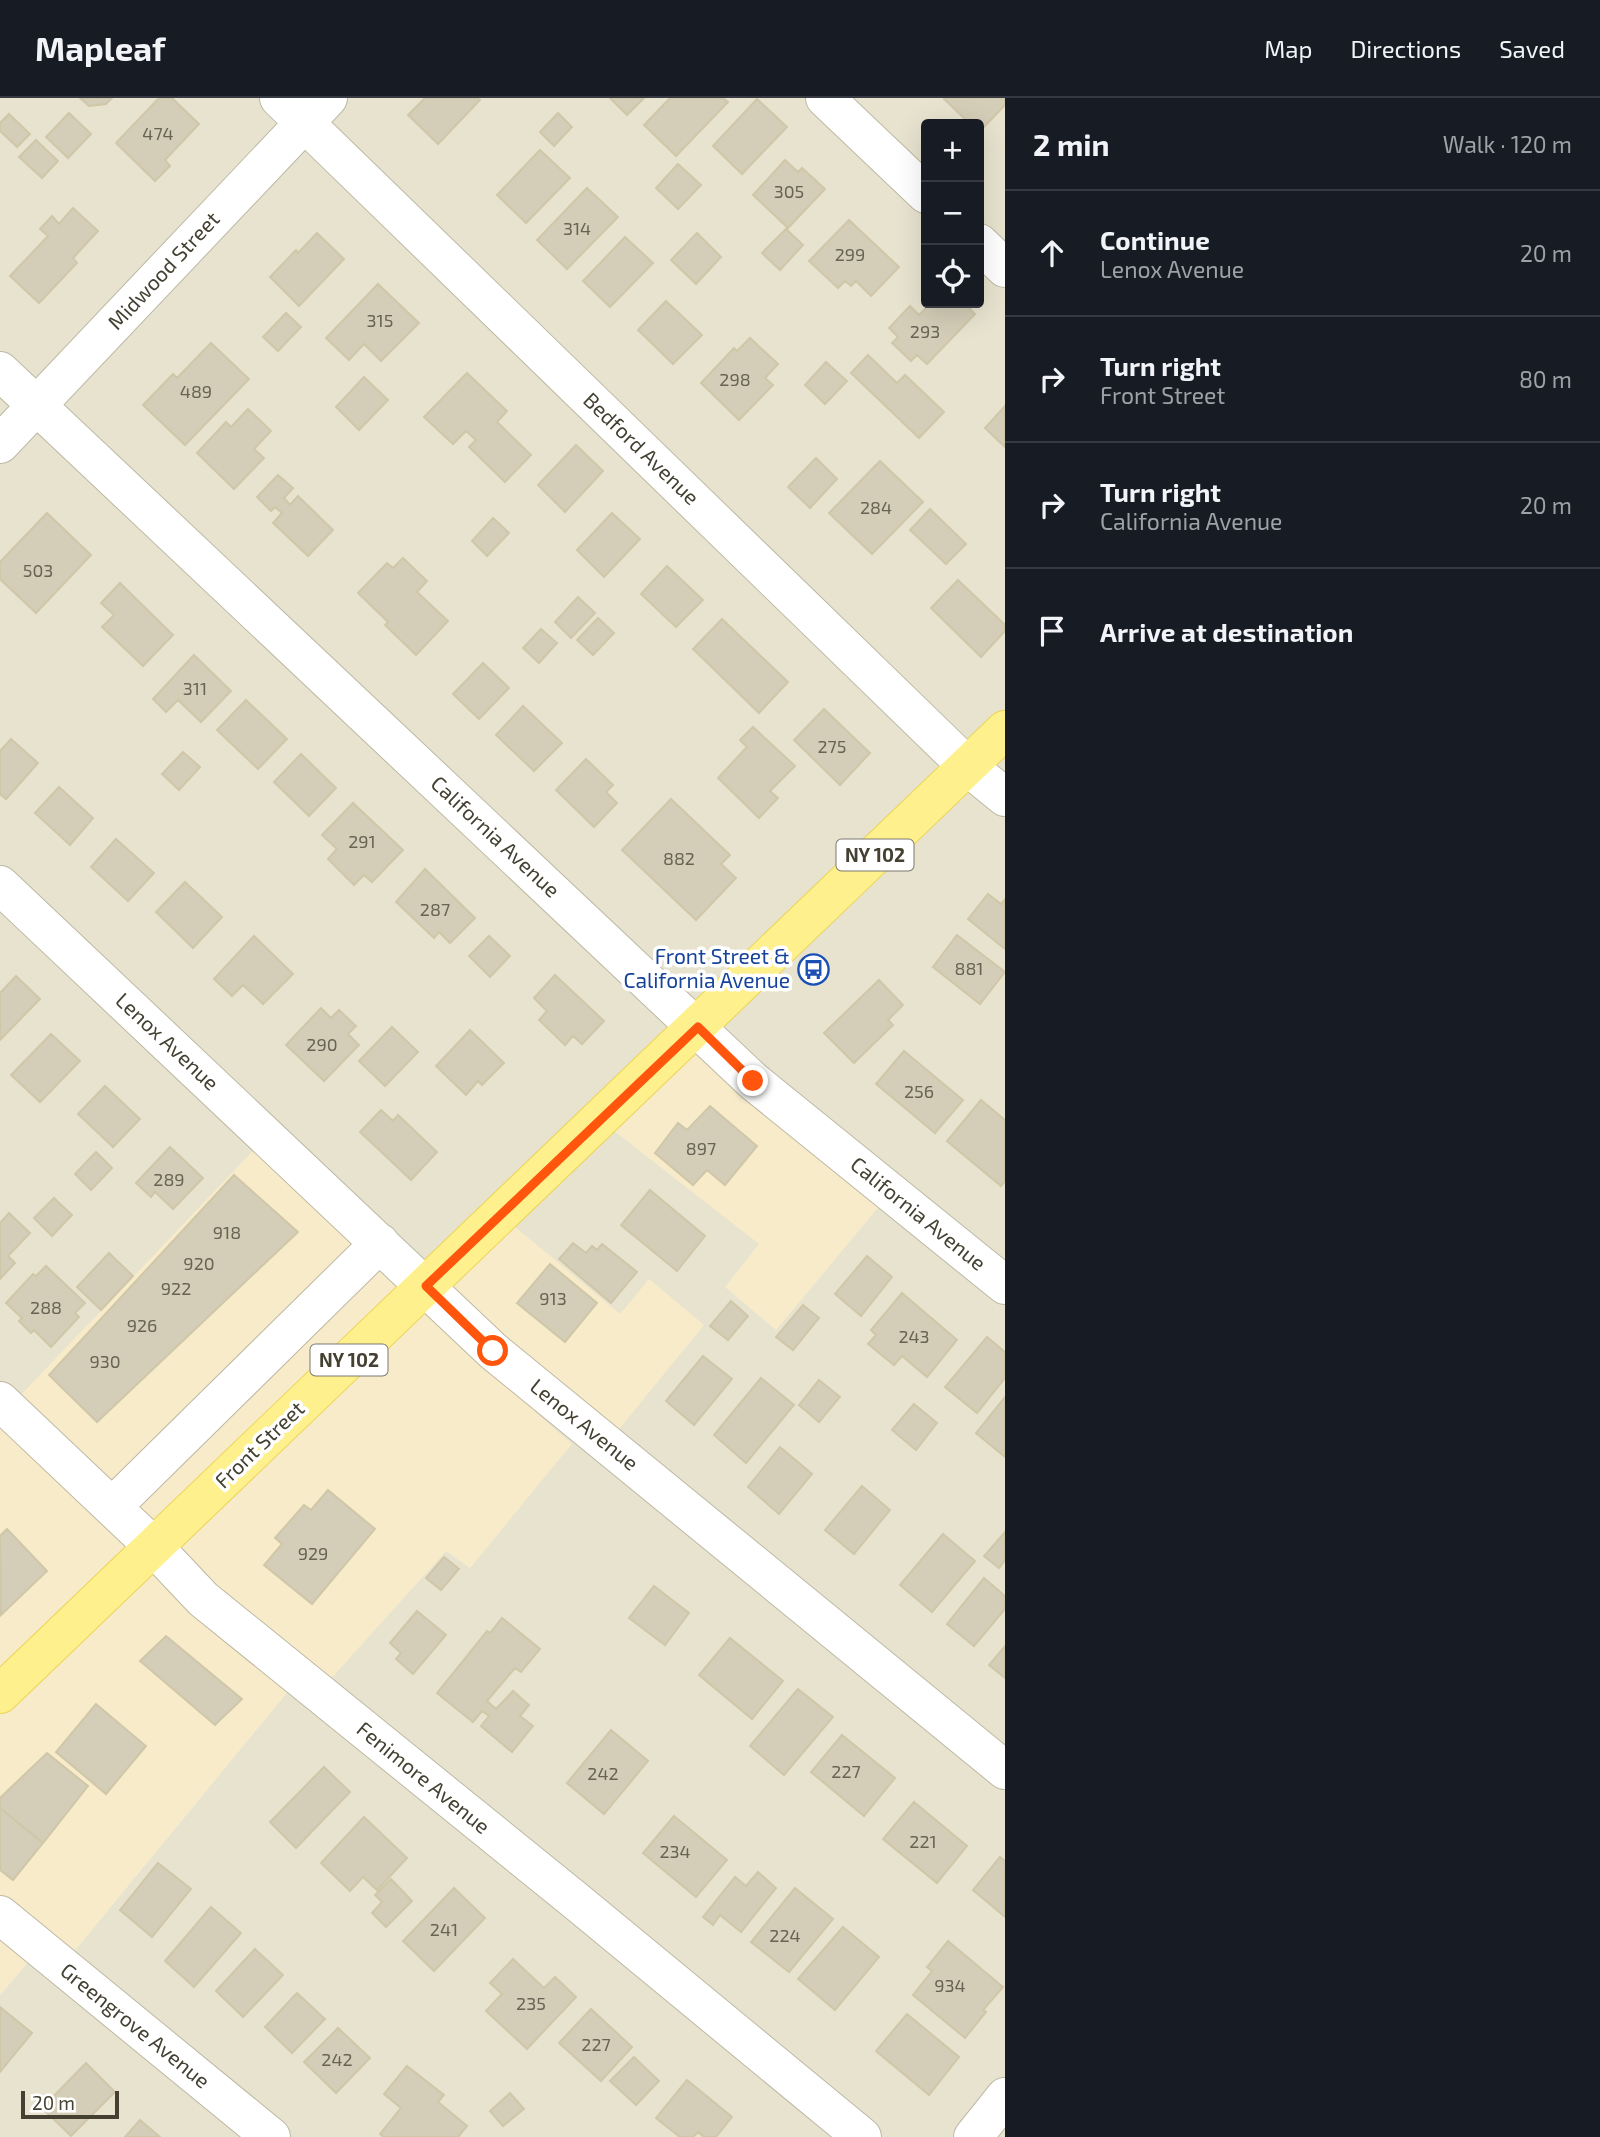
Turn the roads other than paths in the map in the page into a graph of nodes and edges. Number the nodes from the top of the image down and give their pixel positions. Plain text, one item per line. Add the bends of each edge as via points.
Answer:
1 (825, 98) edge
2 (304, 106) edge
3 (921, 189) edge
4 (981, 245) edge
5 (1005, 268) edge
6 (0, 371) edge
7 (36, 406) junction
8 (0, 444) edge
9 (1005, 730) edge
10 (967, 766) junction
11 (1005, 797) edge
12 (0, 885) edge
13 (698, 1027) junction
14 (380, 1243) junction
15 (1005, 1285) edge
16 (426, 1286) junction
17 (0, 1401) edge
18 (112, 1507) junction
19 (153, 1546) junction
20 (0, 1694) edge
21 (1005, 1770) edge
22 (0, 1916) edge
23 (1005, 2097) edge
24 (271, 2137) edge
25 (862, 2137) edge
26 (973, 2137) edge

1 - 3 street
2 - 7 street, Midwood Street
2 - 10 street, Bedford Avenue
4 - 5 street
6 - 7 street, California Avenue
7 - 8 street, Midwood Street
7 - 13 street, California Avenue
9 - 10 main road, Front Street / NY 102
10 - 11 street, Bedford Avenue
10 - 13 main road, Front Street / NY 102
12 - 14 street, Lenox Avenue
13 - 15 street, California Avenue via 753,1081
13 - 16 main road, Front Street / NY 102
14 - 16 street, Lenox Avenue
14 - 18 street
16 - 19 main road, Front Street / NY 102
16 - 21 street, Lenox Avenue via 493,1351
17 - 18 street, Fenimore Avenue
18 - 19 street, Fenimore Avenue
19 - 20 main road, Front Street / NY 102
19 - 25 street, Fenimore Avenue via 203,1600
22 - 24 street, Greengrove Avenue
23 - 26 street

